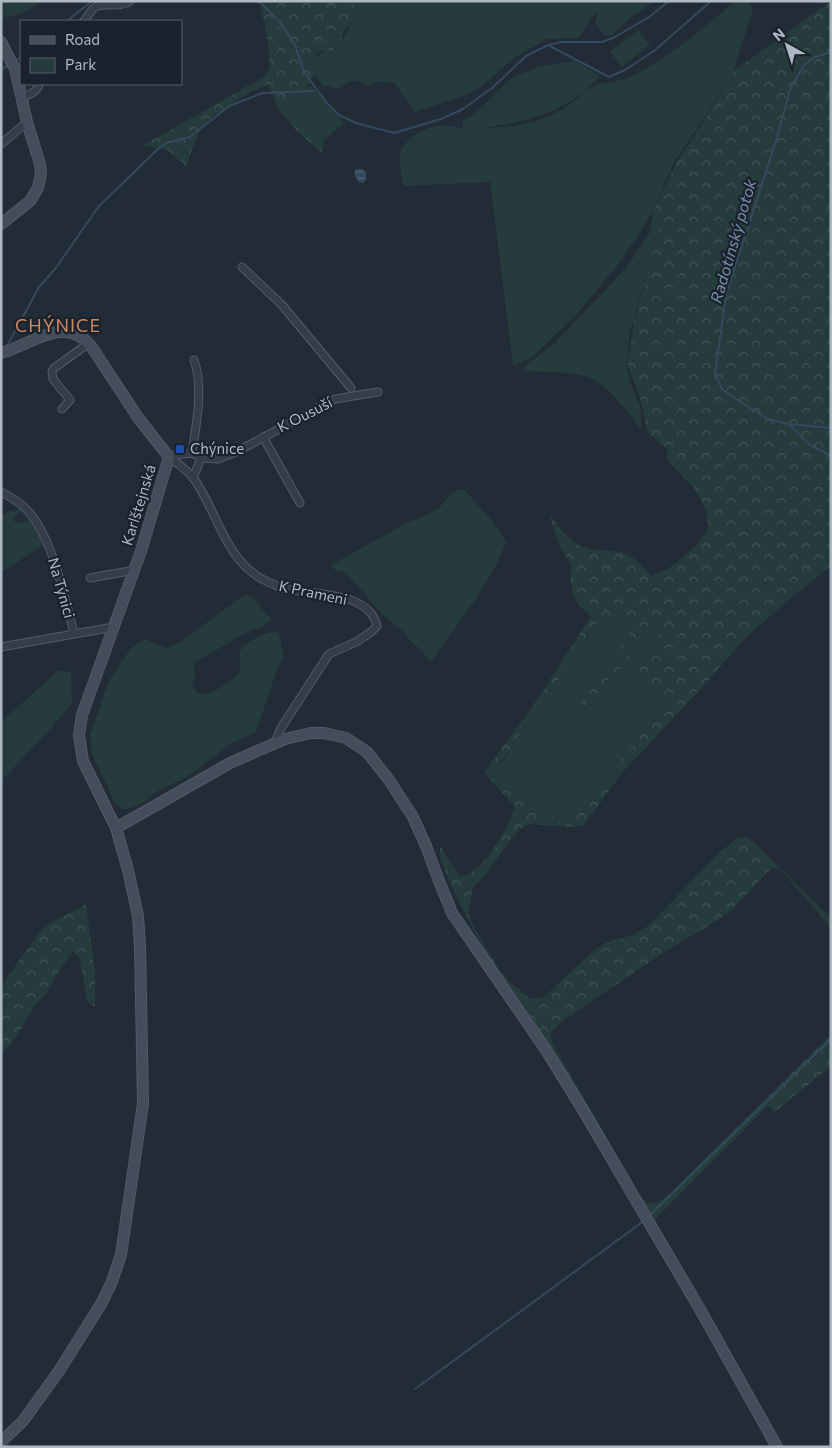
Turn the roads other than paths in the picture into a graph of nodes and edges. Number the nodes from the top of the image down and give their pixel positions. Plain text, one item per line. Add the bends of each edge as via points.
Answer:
1 (130, 1) edge
2 (85, 20) edge
3 (1, 42) edge
4 (38, 85) edge
5 (21, 97) junction
6 (27, 122) junction
7 (1, 144) edge
8 (1, 224) edge
9 (242, 267) dead end
10 (89, 343) junction
11 (1, 353) edge
12 (194, 360) dead end
13 (351, 388) dead end
14 (378, 392) dead end
15 (62, 409) dead end
16 (263, 437) junction
17 (192, 453) junction
18 (168, 456) junction
19 (200, 458) junction
20 (193, 478) junction
21 (1, 492) edge
22 (300, 503) dead end
23 (135, 570) junction
24 (90, 578) dead end
25 (114, 627) junction
26 (74, 633) junction
27 (2, 645) edge
28 (275, 743) junction
29 (116, 828) junction
30 (1, 1442) edge
31 (777, 1447) edge

1 - 2 street via 117,6 97,6
3 - 5 main road via 15,69
4 - 5 street via 33,93
5 - 6 main road
6 - 7 street
6 - 8 main road via 40,164 39,184 30,200
9 - 13 street via 282,306
10 - 11 main road via 79,335 62,332
10 - 15 street via 52,372 70,400
10 - 18 main road, Karlštejnská via 139,419
12 - 17 street via 198,396
14 - 16 street, K Ousuší via 335,399
16 - 19 street, K Ousuší via 218,459
16 - 22 street, K Ousuší
17 - 18 street
17 - 19 street
18 - 20 street
18 - 23 main road, Karlštejnská
19 - 20 street
20 - 28 street, K Prameni via 232,550 254,574 284,589 347,598 375,618 376,626 371,632 336,650 326,659 281,728
21 - 26 street, Na Týnici via 28,511 47,544 61,580
23 - 24 street
23 - 25 main road, Karlštejnská
25 - 26 street, Na Týnici
25 - 29 main road, Karlštejnská via 89,693 80,726 80,744 85,768
26 - 27 street, Na Týnici
28 - 29 main road via 230,763
28 - 31 main road via 311,733 346,738 367,752 389,780 413,818 452,913 583,1110
29 - 30 main road, Karlštejnská via 138,916 143,1079 143,1103 121,1255 102,1304 23,1421

